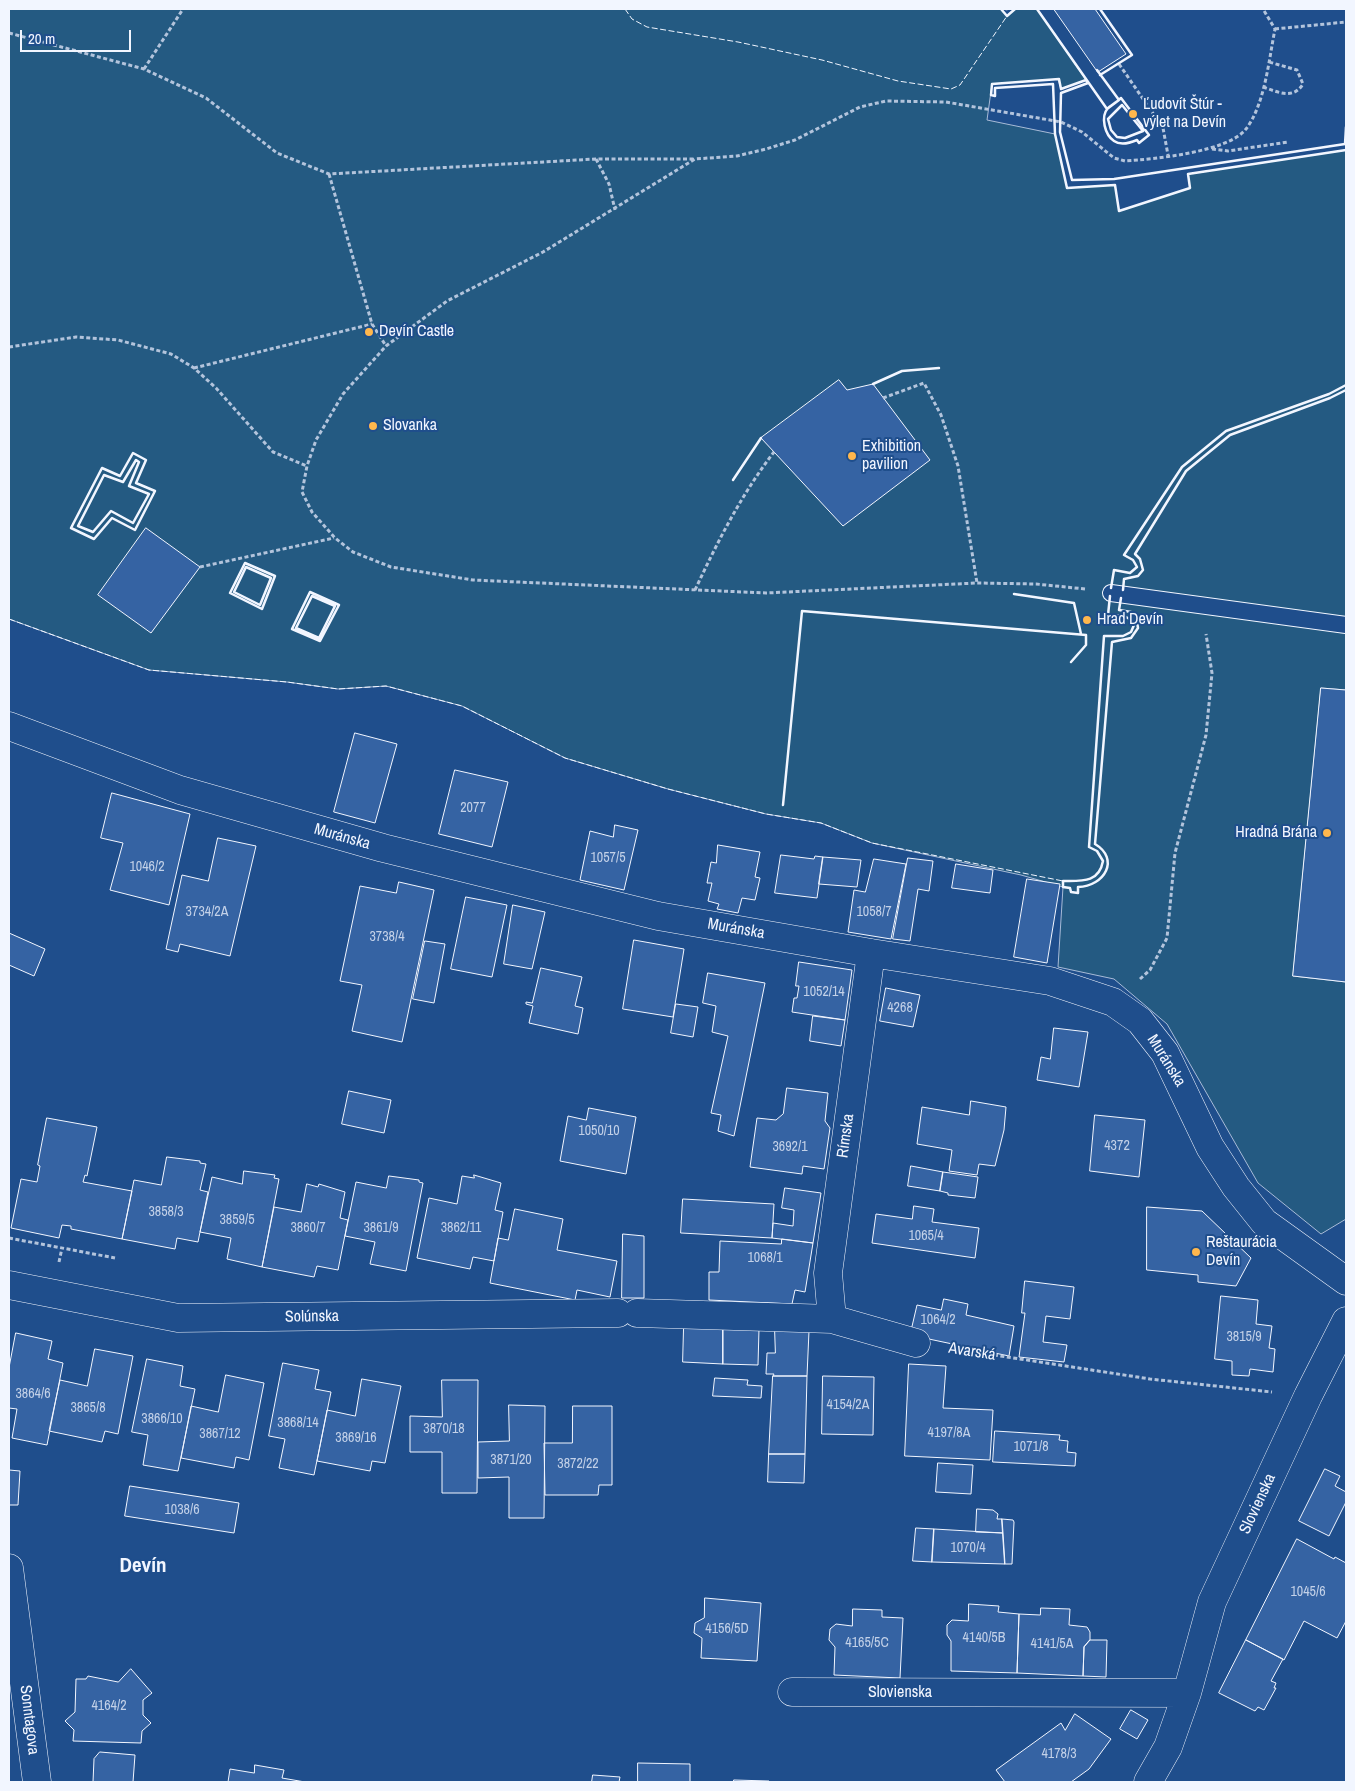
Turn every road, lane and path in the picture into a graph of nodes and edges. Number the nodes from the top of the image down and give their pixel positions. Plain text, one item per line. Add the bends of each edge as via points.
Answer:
1 (183, 9) edge
2 (1263, 9) edge
3 (1346, 22) edge
4 (1275, 29) junction
5 (9, 33) edge
6 (1269, 62) junction
7 (1120, 64) dead end
8 (144, 69) junction
9 (1263, 87) junction
10 (1288, 142) dead end
11 (1211, 149) junction
12 (1168, 155) junction
13 (596, 159) junction
14 (694, 159) junction
15 (329, 174) junction
16 (615, 210) junction
17 (372, 324) junction
18 (386, 346) junction
19 (9, 347) edge
20 (194, 368) junction
21 (883, 398) dead end
22 (774, 452) dead end
23 (307, 466) junction
24 (334, 538) junction
25 (200, 567) dead end
26 (977, 583) junction
27 (695, 590) junction
28 (1111, 592) joint
29 (1202, 606) junction
30 (1346, 624) edge
31 (9, 726) edge
32 (871, 953) junction
33 (1113, 1002) junction
34 (9, 1238) edge
35 (114, 1258) dead end
36 (1346, 1281) edge
37 (9, 1285) edge
38 (832, 1319) junction
39 (1346, 1321) edge
40 (916, 1343) joint
41 (1308, 1396) junction
42 (9, 1568) edge
43 (792, 1692) dead end
44 (1187, 1693) junction
45 (37, 1782) edge
46 (1148, 1782) edge

1 - 8 path
2 - 4 path
3 - 4 path
4 - 6 path
5 - 8 path
6 - 9 path
6 - 9 path via 1297,70 1303,84 1292,94
7 - 12 path via 1163,128
8 - 15 path via 206,98 277,153
9 - 11 path via 1254,115 1245,130 1231,141
10 - 11 path via 1228,151
11 - 12 path
12 - 14 path via 1125,161 1114,158 1082,132 1061,122 946,102 886,101 860,107 795,140 766,149 737,156
13 - 14 path
13 - 15 path
13 - 16 path via 609,184
14 - 16 path
15 - 17 path
16 - 18 path via 544,252 447,301
17 - 18 path
17 - 20 path
18 - 23 path via 343,394 316,440
19 - 20 path via 76,337 118,340 171,354
20 - 23 path via 242,415 273,452
21 - 26 path via 924,383 941,415 958,466
22 - 27 path via 753,479 728,522
23 - 24 path via 302,492 312,512
24 - 25 path
24 - 27 path via 353,552 391,567 473,580
26 - 27 path via 766,593
26 - 28 path via 1036,584
28 - 29 lane
29 - 30 lane
29 - 33 path via 1212,673 1206,735 1175,853 1167,938 1150,970
31 - 32 street, Muránska via 180,790 383,848 658,916
32 - 33 street, Muránska via 1050,981
32 - 38 street, Rímska via 828,1273
33 - 36 street, Muránska via 1140,1022 1165,1053 1210,1147 1264,1222
34 - 35 path
37 - 38 street, Solúnska via 178,1318 628,1313
38 - 40 street
39 - 41 street, Slovienska
40 - 41 path, Avarská via 1150,1380
41 - 44 street, Slovienska via 1212,1602
42 - 45 street, Sonntagova
43 - 44 street, Slovienska
44 - 46 street, Slovienska via 1168,1747

